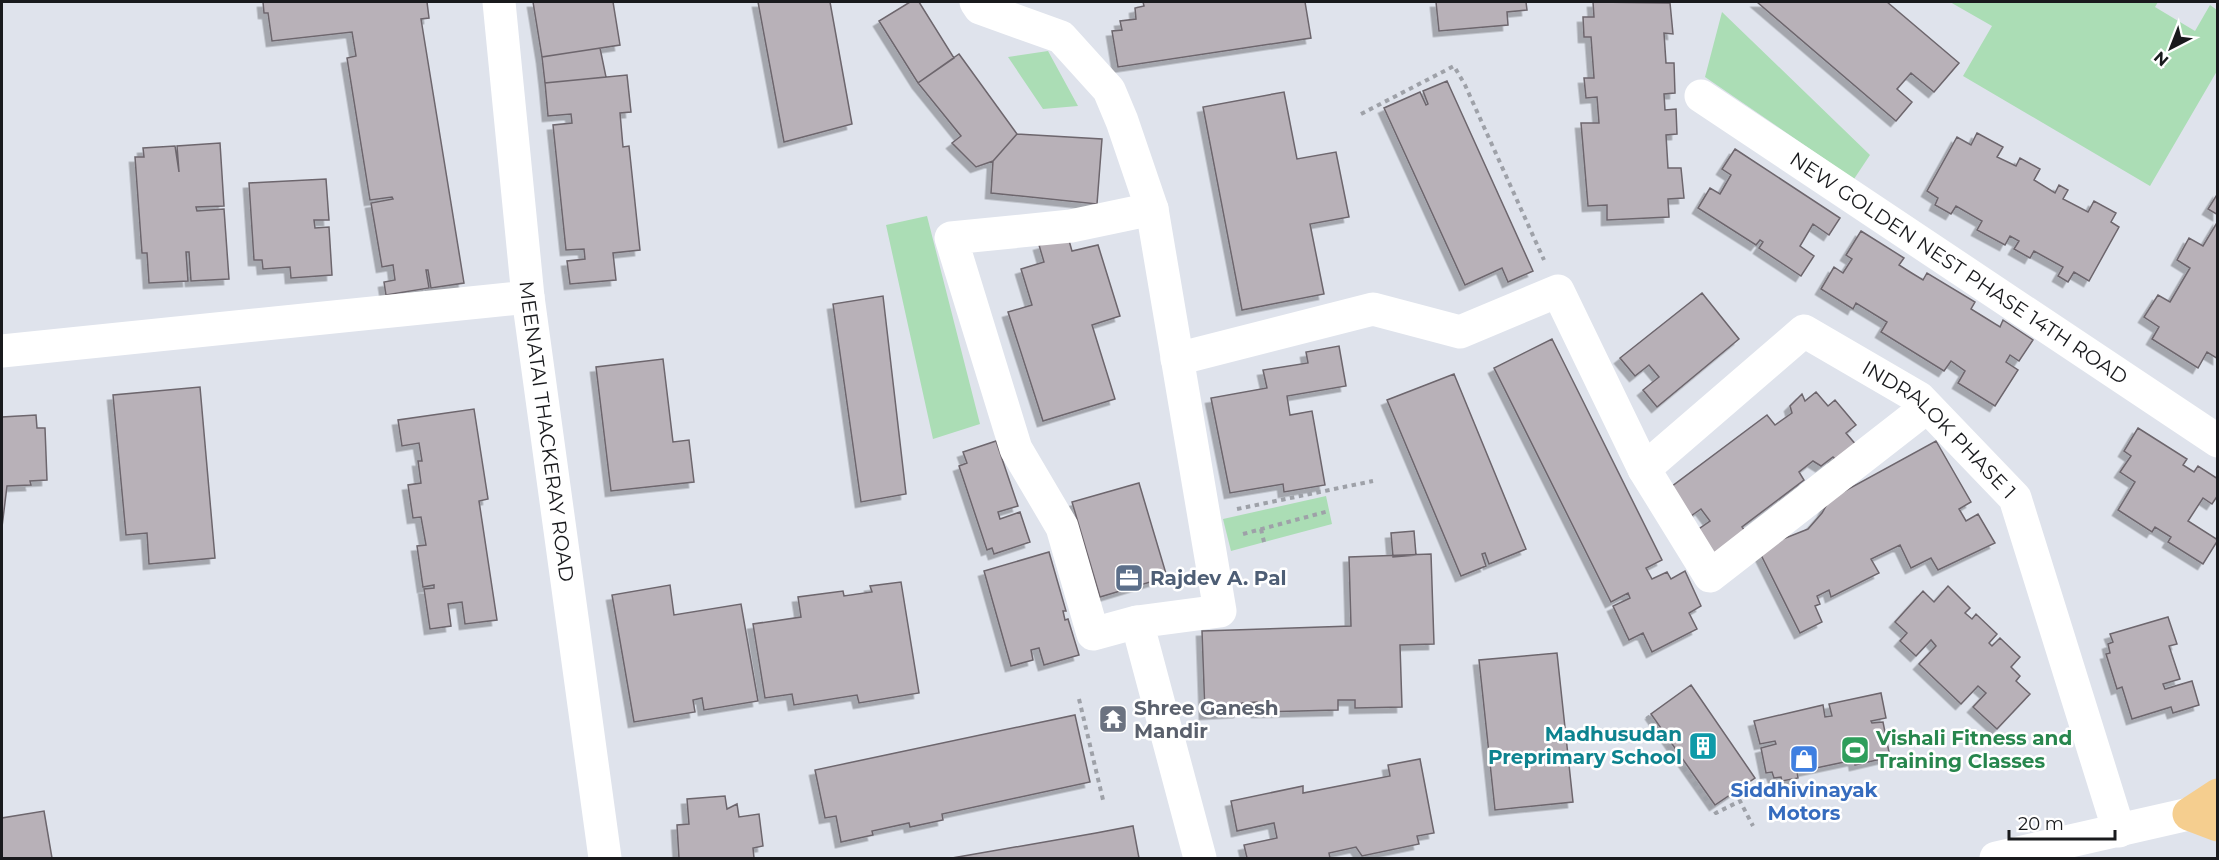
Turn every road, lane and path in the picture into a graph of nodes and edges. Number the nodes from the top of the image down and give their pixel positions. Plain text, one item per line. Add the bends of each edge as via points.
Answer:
1 (499, 2) edge
2 (976, 2) edge
3 (1701, 96) dead end
4 (1361, 114) dead end
5 (1152, 209) junction
6 (1558, 291) junction
7 (528, 297) junction
8 (2, 351) edge
9 (1177, 359) junction
10 (1927, 407) junction
11 (2217, 441) edge
12 (1644, 469) junction
13 (1373, 481) dead end
14 (1329, 511) dead end
15 (1203, 516) junction
16 (1262, 529) junction
17 (1242, 534) dead end
18 (1264, 542) dead end
19 (1137, 622) junction
20 (1079, 699) dead end
21 (1647, 716) dead end
22 (2217, 795) edge
23 (1104, 804) dead end
24 (2203, 819) edge
25 (1753, 826) dead end
26 (2120, 831) junction
27 (605, 858) edge
28 (1200, 858) edge
29 (1996, 858) edge

1 - 7 street, MEENATAI THACKERAY ROAD
2 - 5 street via 980,8 1061,37 1109,90
3 - 11 street, NEW GOLDEN NEST PHASE 14TH ROAD
4 - 6 path via 1454,66
5 - 9 street
5 - 19 street via 1071,225 951,238 1016,449 1062,527 1094,634
6 - 9 street via 1460,332 1373,309
6 - 12 street
7 - 8 street
7 - 27 street, MEENATAI THACKERAY ROAD
9 - 15 street
10 - 12 street, INDRALOK PHASE 1 via 1804,331
10 - 12 street via 1710,576
10 - 26 street, INDRALOK PHASE 1 via 2015,498
13 - 15 path
14 - 16 path
15 - 19 street via 1220,611
16 - 17 path
16 - 18 path
19 - 28 street
20 - 23 path
21 - 25 path via 1716,813 1740,801
22 - 24 main road
24 - 26 street
26 - 29 street

